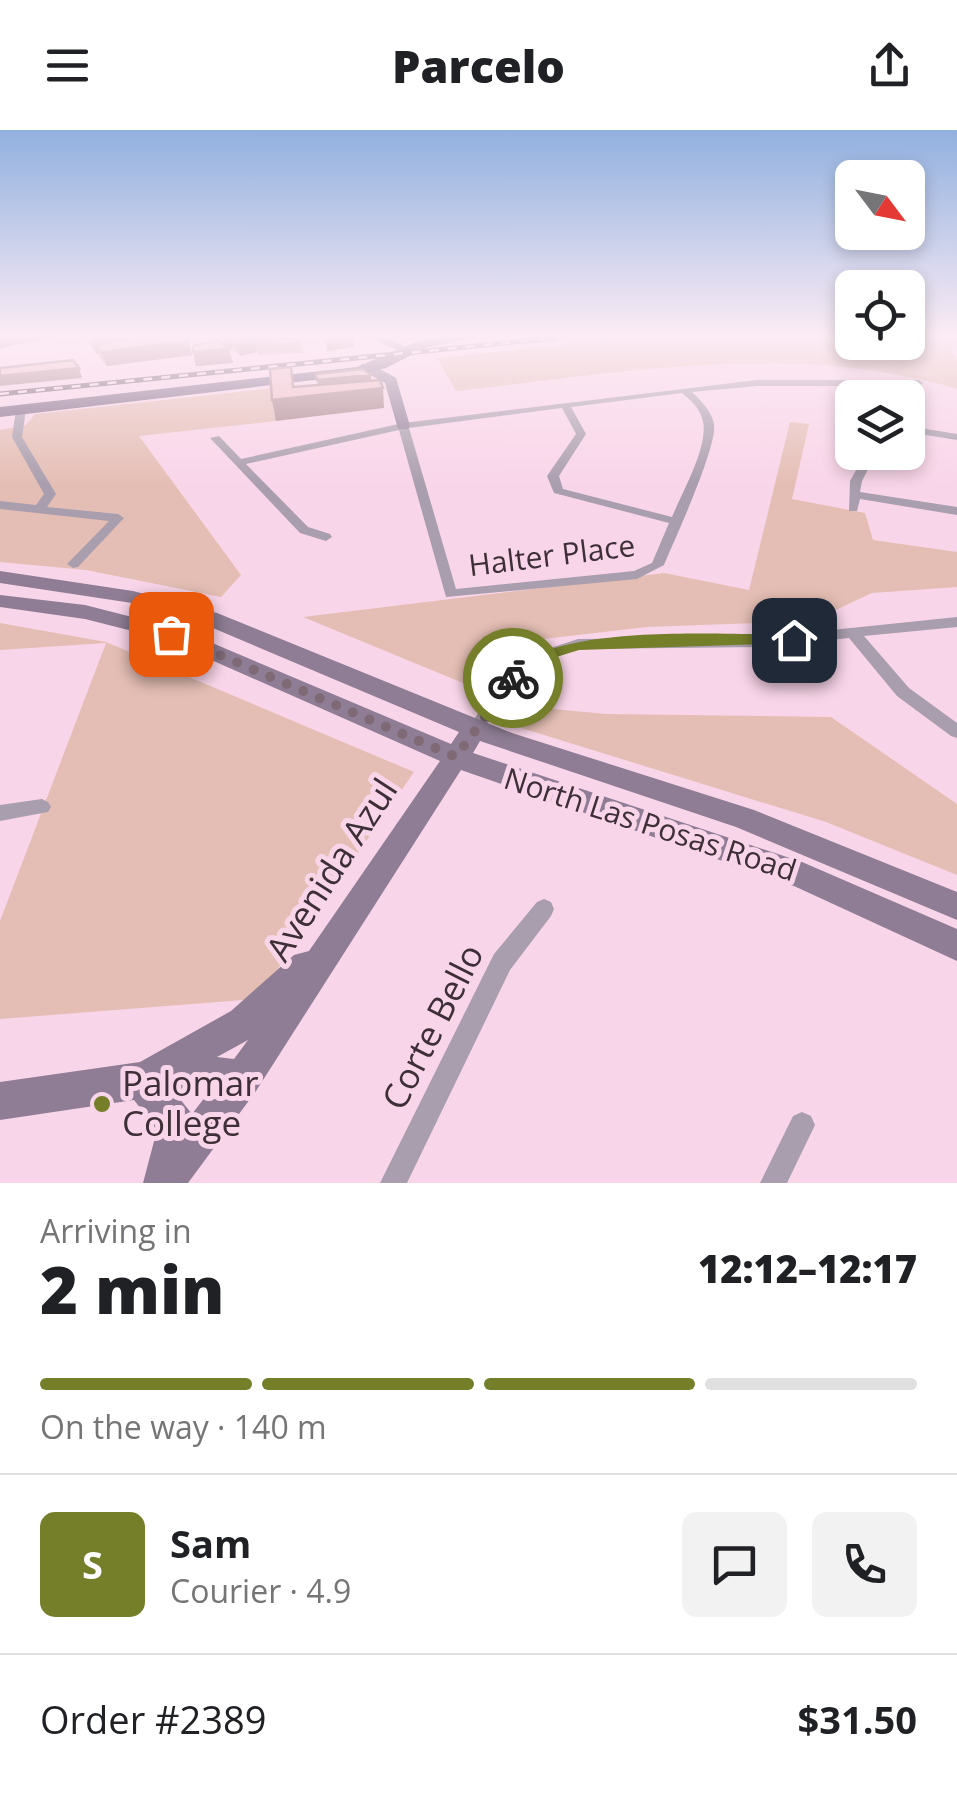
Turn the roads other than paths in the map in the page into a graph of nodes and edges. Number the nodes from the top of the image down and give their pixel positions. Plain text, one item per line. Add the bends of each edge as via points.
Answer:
1 (207, 386) edge
2 (393, 386) edge
3 (719, 386) edge
4 (684, 390) junction
5 (86, 396) junction
6 (121, 396) junction
7 (565, 404) junction
8 (0, 408) edge
9 (21, 410) junction
10 (403, 426) junction
11 (925, 432) edge
12 (214, 438) dead end
13 (957, 438) edge
14 (241, 462) junction
15 (862, 470) edge
16 (856, 495) junction
17 (0, 504) edge
18 (853, 509) dead end
19 (39, 510) junction
20 (957, 511) edge
21 (676, 521) junction
22 (326, 538) dead end
23 (73, 564) dead end
24 (0, 577) edge
25 (0, 602) edge
26 (957, 622) edge
27 (854, 634) junction
28 (475, 729) junction
29 (957, 732) edge
30 (456, 757) junction
31 (42, 807) dead end
32 (0, 813) edge
33 (957, 906) edge
34 (544, 909) dead end
35 (332, 943) junction
36 (957, 945) edge
37 (242, 1078) junction
38 (141, 1080) junction
39 (0, 1100) edge
40 (802, 1126) dead end
41 (155, 1183) edge
42 (163, 1183) edge
43 (393, 1183) edge
44 (774, 1183) edge

1 - 6 main road
2 - 10 main road
3 - 4 street
4 - 7 street
4 - 21 street via 711,424
5 - 6 main road
5 - 8 main road
5 - 9 main road
6 - 9 main road
7 - 10 street
7 - 21 street via 581,434 553,476 558,491
8 - 9 main road
9 - 19 street via 16,437 50,494
10 - 14 street
10 - 21 street, Halter Place via 451,594 637,575 658,565
11 - 13 street
12 - 14 street
14 - 22 street via 304,530
15 - 16 street
16 - 18 street
16 - 20 street
17 - 19 street
19 - 23 street via 118,518
24 - 28 main road, North Las Posas Road via 133,597 208,618
25 - 30 main road, North Las Posas Road via 85,612 171,634
26 - 27 street, Avenida Azul
27 - 28 street, Avenida Azul via 578,644 537,658 510,680
27 - 29 street via 904,692
28 - 30 main road, Avenida Azul
28 - 33 main road, North Las Posas Road via 744,818
30 - 35 main road, Avenida Azul
30 - 36 main road, North Las Posas Road via 613,816 802,875
31 - 32 street
34 - 43 street, Corte Bello via 502,962
35 - 37 main road, Avenida Azul
35 - 38 main road via 242,1023
37 - 38 main road via 198,1073
37 - 42 main road, Avenida Azul
38 - 39 main road
38 - 41 main road via 177,1126 172,1155
40 - 44 street

